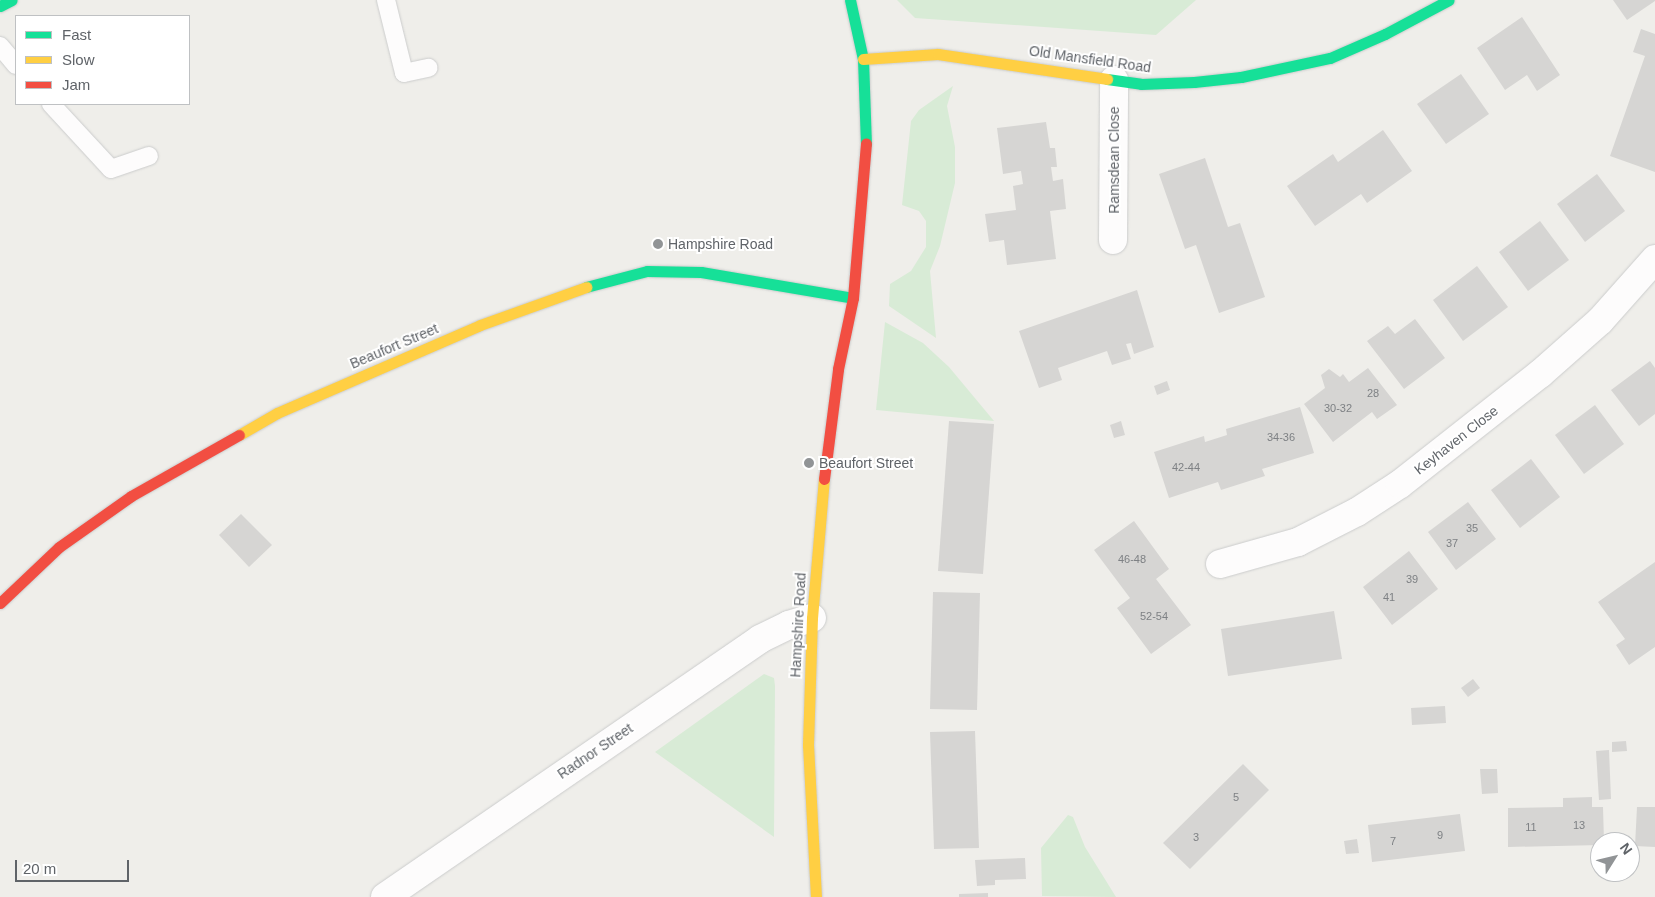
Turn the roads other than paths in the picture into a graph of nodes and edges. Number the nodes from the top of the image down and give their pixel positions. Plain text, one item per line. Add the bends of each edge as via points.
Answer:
1 (386, 0) edge
2 (850, 0) edge
3 (1449, 0) edge
4 (0, 46) edge
5 (863, 59) junction
6 (15, 64) edge
7 (428, 68) dead end
8 (1114, 80) junction
9 (52, 105) edge
10 (149, 156) dead end
11 (1113, 240) dead end
12 (1655, 259) edge
13 (853, 298) junction
14 (1220, 564) dead end
15 (0, 602) edge
16 (812, 618) junction
17 (385, 897) edge
18 (816, 897) edge

1 - 7 lane via 404,73
2 - 5 street, Hampshire Road
3 - 8 street, Old Mansfield Road via 1362,45 1296,66 1194,82 1141,84
4 - 6 lane
5 - 8 street, Old Mansfield Road via 938,54
5 - 13 street, Hampshire Road via 867,161
8 - 11 street, Ramsdean Close
9 - 10 lane via 111,169
12 - 14 street, Keyhaven Close via 1600,321 1540,374 1400,484 1357,512 1298,542
13 - 15 street, Beaufort Street via 701,272 647,271 575,291 480,325 277,413 131,496 59,547
13 - 16 street, Hampshire Road via 830,428
16 - 17 street, Radnor Street via 760,639
16 - 18 street, Hampshire Road via 808,746

